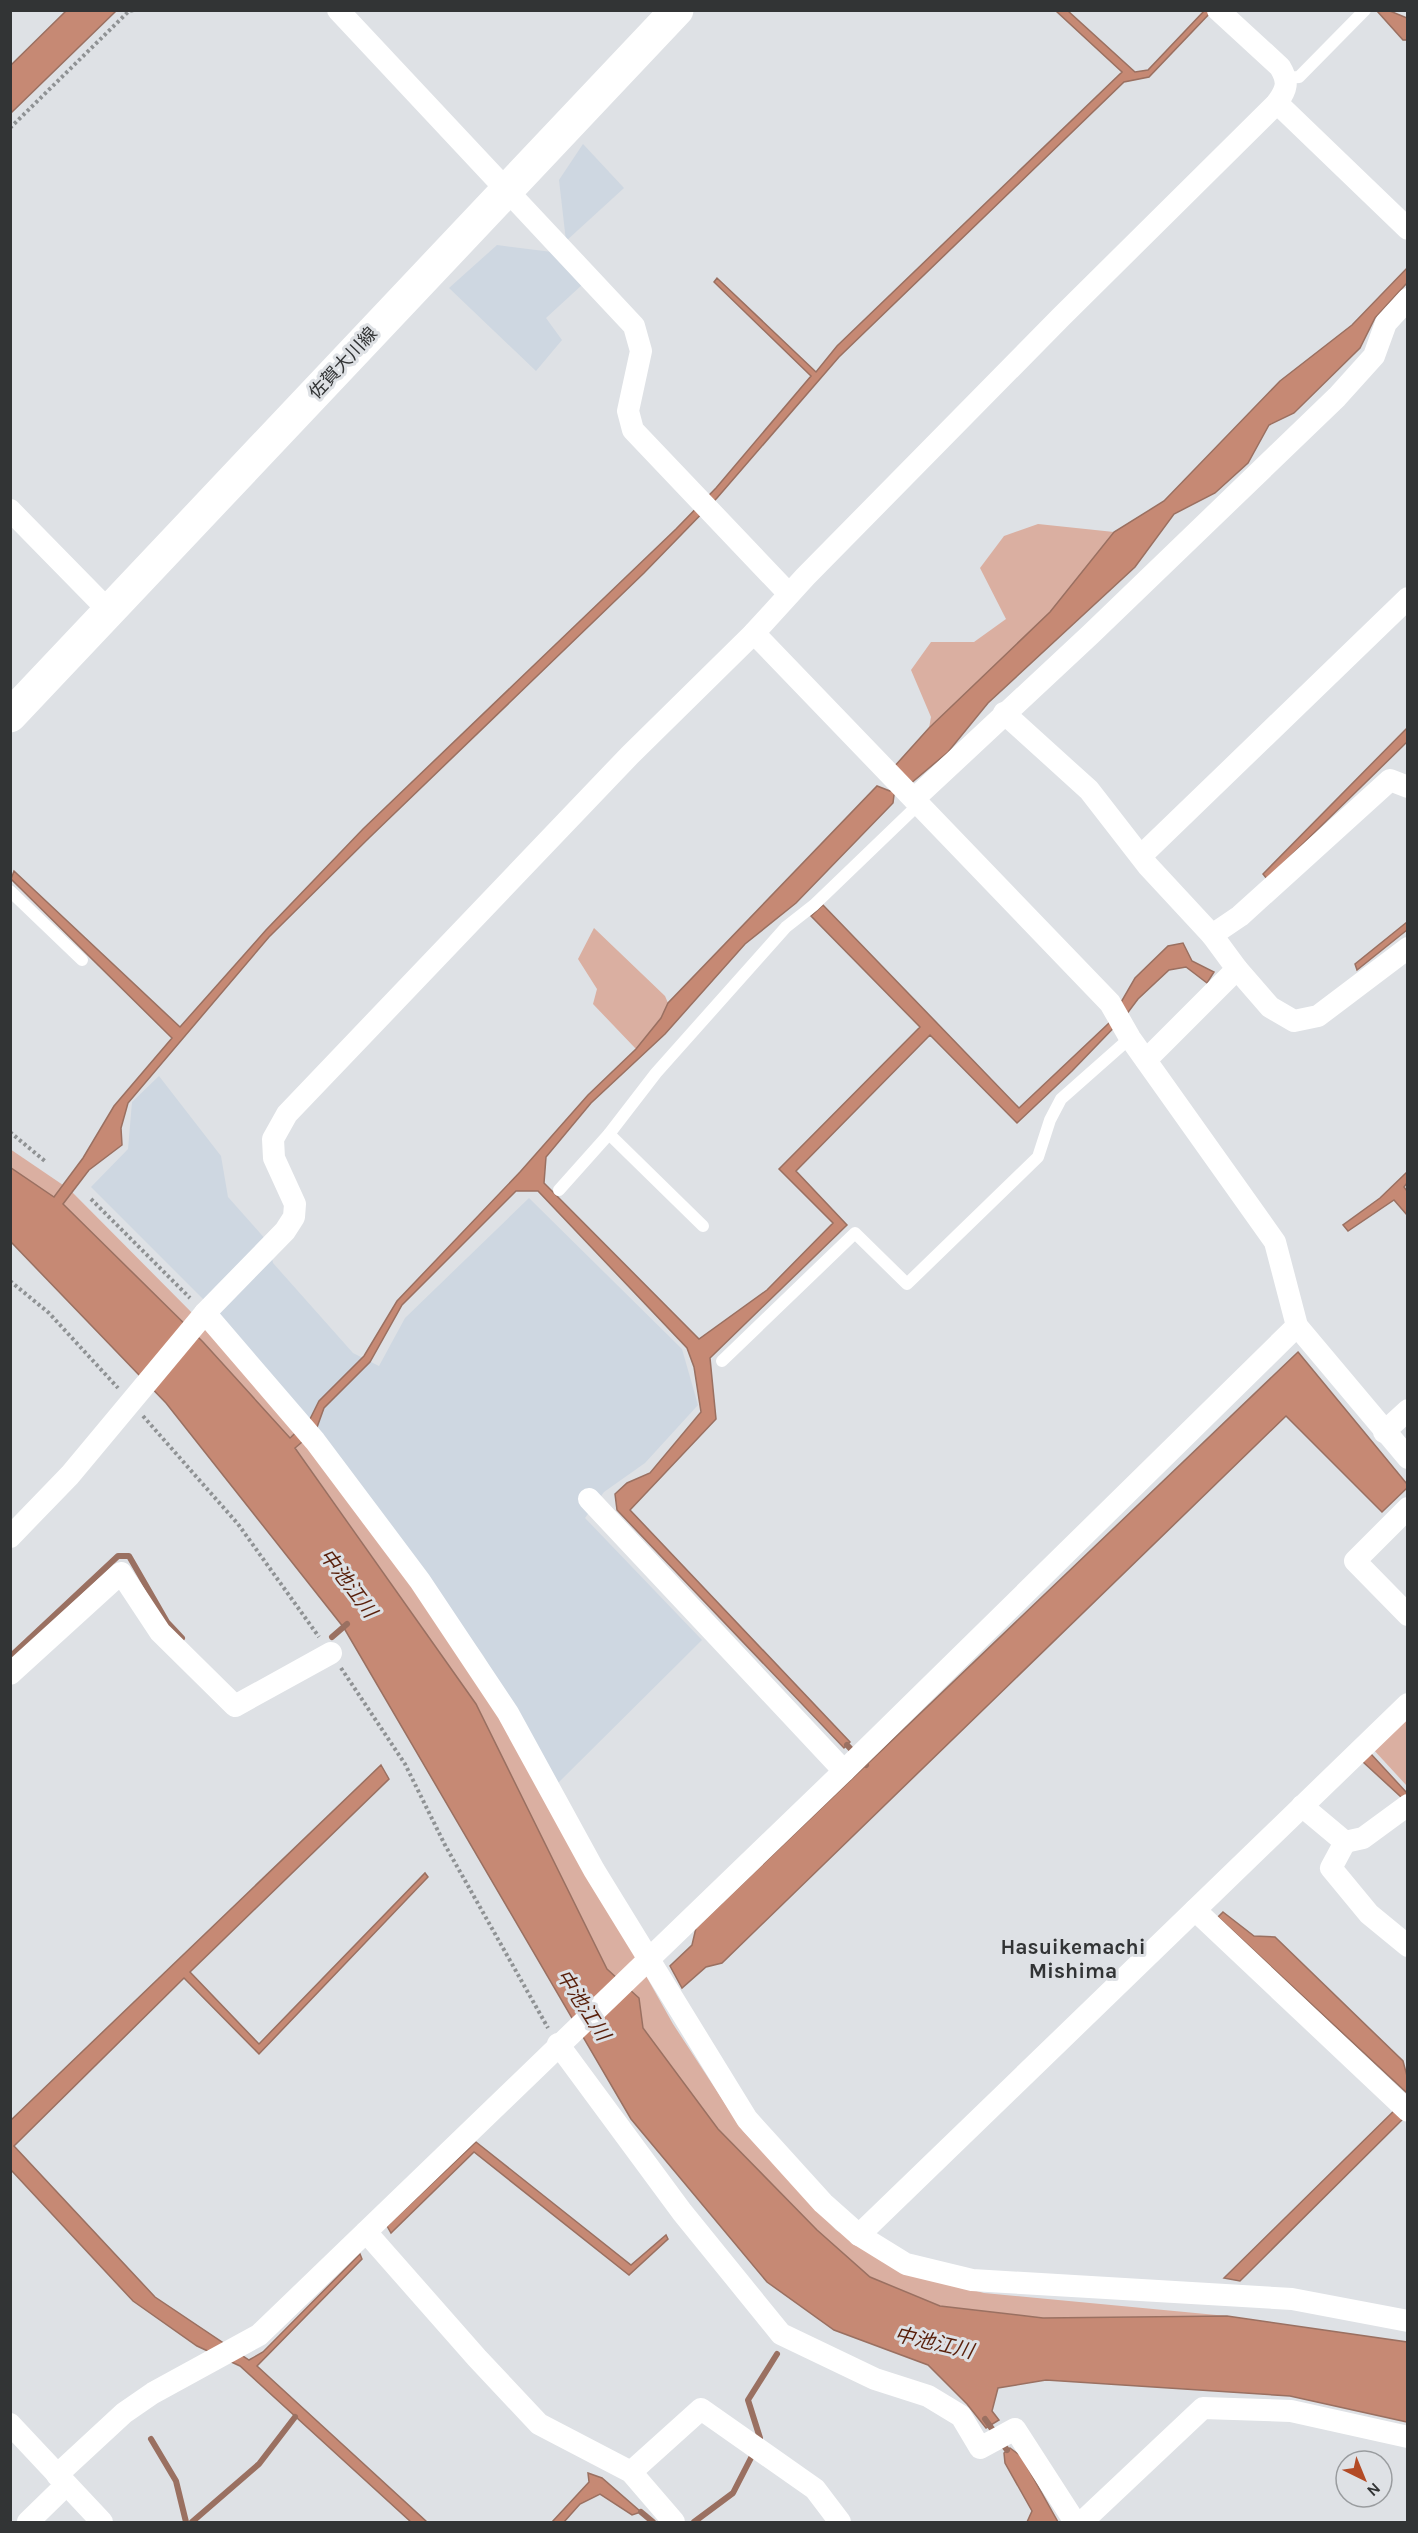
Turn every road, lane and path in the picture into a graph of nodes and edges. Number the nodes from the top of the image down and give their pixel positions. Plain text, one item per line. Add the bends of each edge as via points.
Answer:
1 (134, 10) edge
2 (338, 10) edge
3 (677, 10) edge
4 (1218, 10) edge
5 (1365, 10) edge
6 (1286, 78) junction
7 (1277, 103) junction
8 (10, 128) edge
9 (505, 191) junction
10 (1407, 229) edge
11 (1407, 299) edge
12 (10, 510) edge
13 (789, 594) junction
14 (1407, 598) edge
15 (109, 611) junction
16 (754, 633) junction
17 (1004, 713) junction
18 (10, 716) edge
19 (1407, 787) edge
20 (909, 793) junction
21 (1142, 855) junction
22 (10, 891) edge
23 (1212, 935) junction
24 (1407, 948) edge
25 (82, 960) dead end
26 (1237, 969) junction
27 (1127, 1032) junction
28 (1146, 1060) junction
29 (10, 1132) edge
30 (609, 1134) junction
31 (46, 1162) dead end
32 (559, 1190) dead end
33 (91, 1199) dead end
34 (703, 1226) dead end
35 (205, 1313) junction
36 (1297, 1326) junction
37 (722, 1361) dead end
38 (1407, 1410) edge
39 (1384, 1432) junction
40 (1407, 1458) edge
41 (589, 1499) dead end
42 (1407, 1508) edge
43 (10, 1537) edge
44 (1407, 1615) edge
45 (331, 1653) dead end
46 (16, 1657) edge
47 (1407, 1704) edge
48 (844, 1771) junction
49 (1302, 1806) junction
50 (1404, 1808) edge
51 (1345, 1842) junction
52 (1195, 1910) junction
53 (1407, 1946) edge
54 (643, 1963) junction
55 (561, 2041) junction
56 (1402, 2106) edge
57 (366, 2232) junction
58 (859, 2235) junction
59 (1407, 2321) edge
60 (10, 2424) edge
61 (1407, 2437) edge
62 (631, 2472) junction
63 (62, 2480) junction
64 (28, 2523) edge
65 (102, 2523) edge
66 (674, 2523) edge
67 (840, 2523) edge
68 (1075, 2523) edge
69 (1082, 2523) edge

1 - 8 path
2 - 9 street via 475,154
3 - 9 main road, 佐賀大川線
4 - 6 street via 1280,67
5 - 6 lane via 1299,76
6 - 7 street via 1287,89
7 - 10 street
7 - 13 street
9 - 13 street via 634,326 641,351 627,411 633,430
9 - 15 main road, 佐賀大川線
11 - 17 street via 1386,323 1374,356 1337,397
12 - 15 street
13 - 16 street
14 - 21 street
15 - 18 main road, 佐賀大川線
16 - 20 street
16 - 35 street via 630,755 286,1114 273,1139 274,1158 295,1204 294,1217
17 - 20 street
17 - 21 street via 1089,790
19 - 23 street via 1390,780 1240,916
20 - 27 street via 1110,1003
20 - 30 lane via 814,905 786,927 656,1073
21 - 23 street
22 - 25 lane
23 - 26 street
24 - 26 street via 1318,1016 1294,1021 1270,1007
26 - 28 street
27 - 28 street
27 - 37 lane via 1061,1099 1038,1157 907,1284 855,1233
28 - 36 street via 1275,1242
29 - 31 path
30 - 32 lane
30 - 34 lane
33 - 35 path
35 - 43 street via 70,1475
35 - 54 street via 315,1441 420,1581 508,1713
36 - 39 street
36 - 48 street
38 - 39 street
39 - 40 street
41 - 48 street
42 - 44 street via 1354,1561
45 - 46 street via 235,1706 160,1632 121,1573
47 - 49 street
48 - 54 street
49 - 51 street
49 - 52 street
50 - 51 street via 1363,1838
51 - 53 street via 1331,1868 1369,1914
52 - 56 street
52 - 58 street
54 - 55 street
54 - 58 street via 747,2119 823,2203
55 - 57 street
55 - 68 street via 682,2212 781,2334 875,2379 928,2396 961,2416 980,2448 1014,2429
57 - 62 street via 539,2424
57 - 63 street via 259,2335 124,2413
58 - 59 street via 906,2264 972,2280 1292,2299
60 - 63 street
61 - 69 street via 1291,2411 1203,2408
62 - 66 street
62 - 67 street via 701,2409 816,2489
63 - 64 street
63 - 65 street

